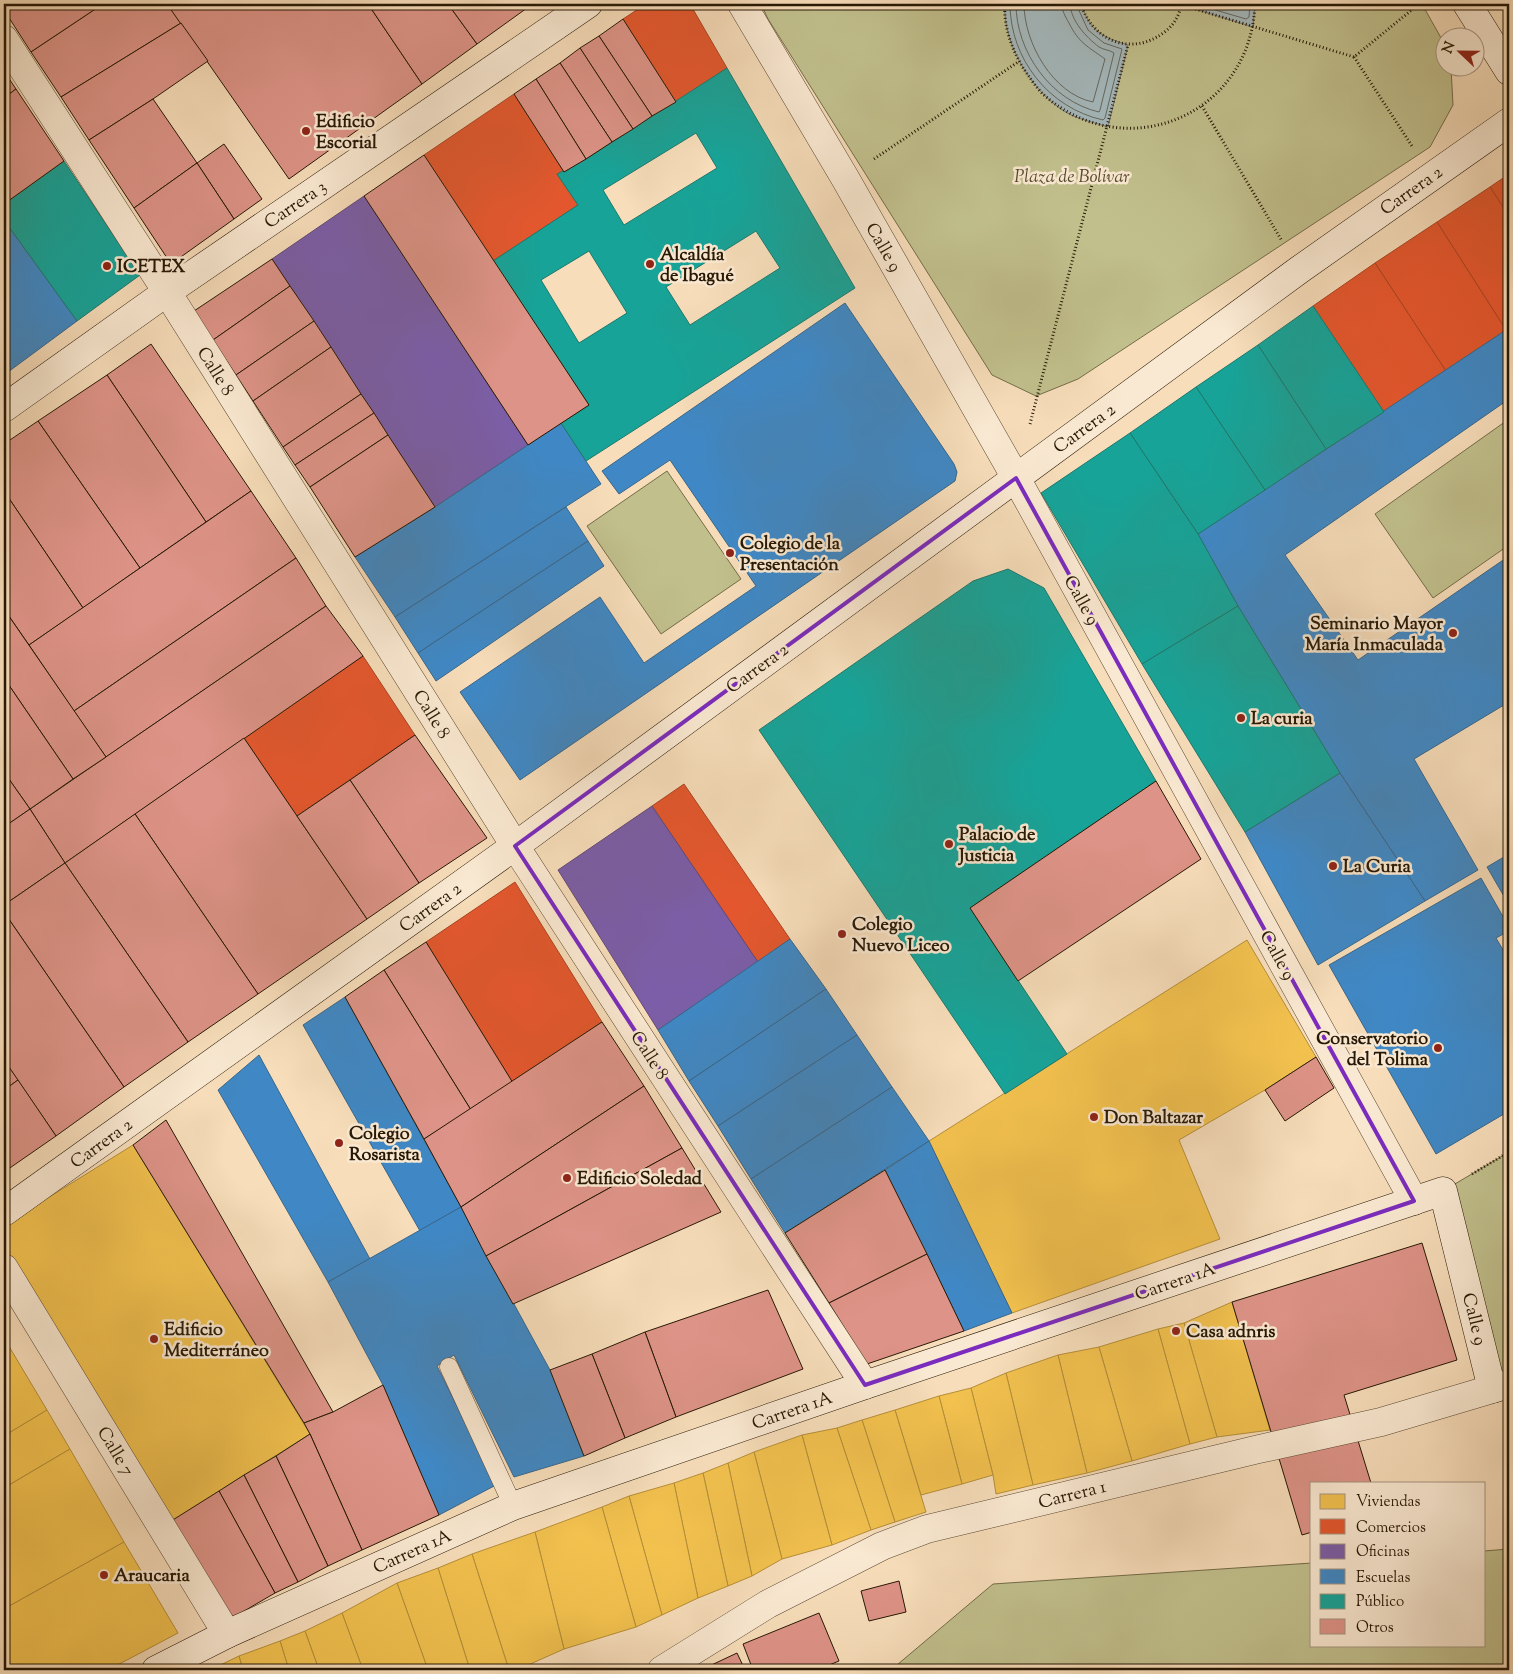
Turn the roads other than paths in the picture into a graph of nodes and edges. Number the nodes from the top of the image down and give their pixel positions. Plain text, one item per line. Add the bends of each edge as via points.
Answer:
1 (588, 4) edge
2 (742, 4) edge
3 (1467, 4) edge
4 (4, 39) edge
5 (1509, 71) edge
6 (1509, 122) edge
7 (166, 292) junction
8 (4, 408) edge
9 (1016, 478) junction
10 (515, 846) junction
11 (1443, 1191) joint
12 (1414, 1201) junction
13 (4, 1212) edge
14 (4, 1268) edge
15 (449, 1367) dead end
16 (865, 1385) junction
17 (1500, 1387) edge
18 (512, 1506) junction
19 (227, 1634) junction
20 (156, 1670) edge
21 (662, 1670) edge

1 - 7 street, Carrera 3
2 - 9 street, Calle 9
3 - 5 street
4 - 7 street, Calle 8
6 - 9 street, Carrera 2
7 - 8 street, Carrera 3
7 - 10 street, Calle 8
9 - 10 street, Carrera 2
9 - 12 street, Calle 9
10 - 13 street, Carrera 2
10 - 16 street, Calle 8
11 - 12 street, Carrera 1A
11 - 17 street, Calle 9
12 - 16 street, Carrera 1A
14 - 19 street, Calle 7
15 - 18 lane
16 - 18 street, Carrera 1A
17 - 21 street, Carrera 1 via 1381,1422 927,1529 882,1546 768,1604
18 - 19 street, Carrera 1A
19 - 20 street, Carrera 1A

